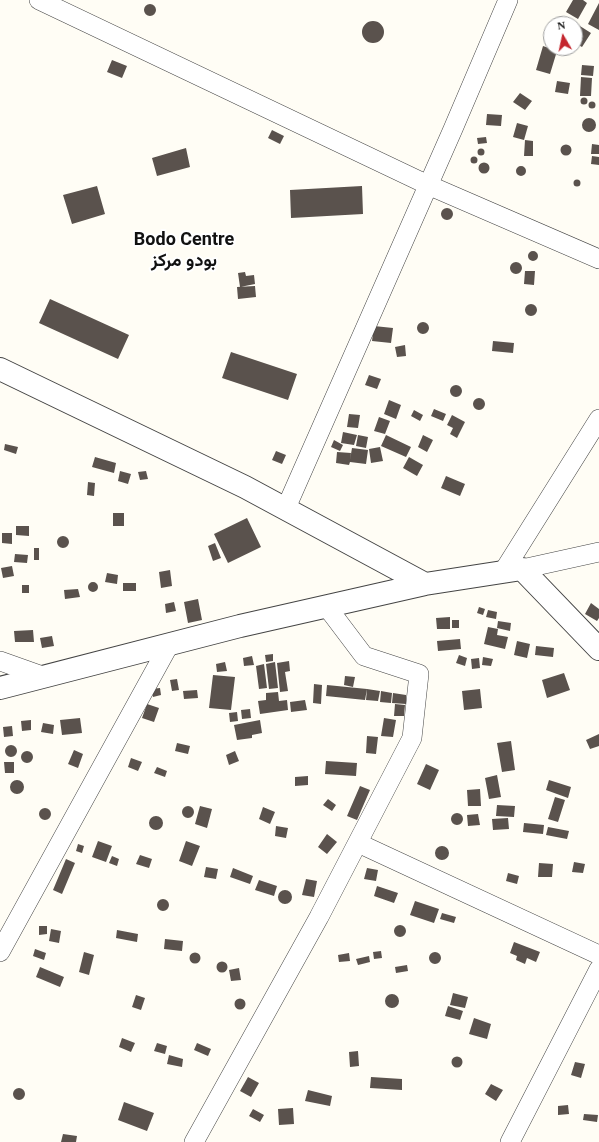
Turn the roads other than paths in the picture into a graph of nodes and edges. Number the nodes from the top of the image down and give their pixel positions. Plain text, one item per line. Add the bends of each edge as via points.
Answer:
1 (39, 0) edge
2 (508, 0) edge
3 (428, 185) junction
4 (599, 259) edge
5 (0, 369) edge
6 (599, 419) edge
7 (286, 508) junction
8 (599, 552) edge
9 (512, 571) junction
10 (425, 584) junction
11 (327, 606) junction
12 (169, 645) junction
13 (599, 649) edge
14 (0, 661) edge
15 (45, 677) junction
16 (0, 688) edge
17 (358, 843) junction
18 (0, 952) edge
19 (599, 955) edge
20 (599, 970) edge
21 (194, 1142) edge
22 (510, 1142) edge

1 - 3 street
2 - 3 street
3 - 4 street
3 - 7 street
5 - 7 street
6 - 9 street
7 - 10 street
8 - 9 street
9 - 10 street
9 - 13 street
10 - 11 street
11 - 12 street
11 - 17 street via 364,656 419,674 412,738
12 - 15 street
12 - 18 street
14 - 15 street
15 - 16 street
17 - 19 street
17 - 21 street
20 - 22 street

